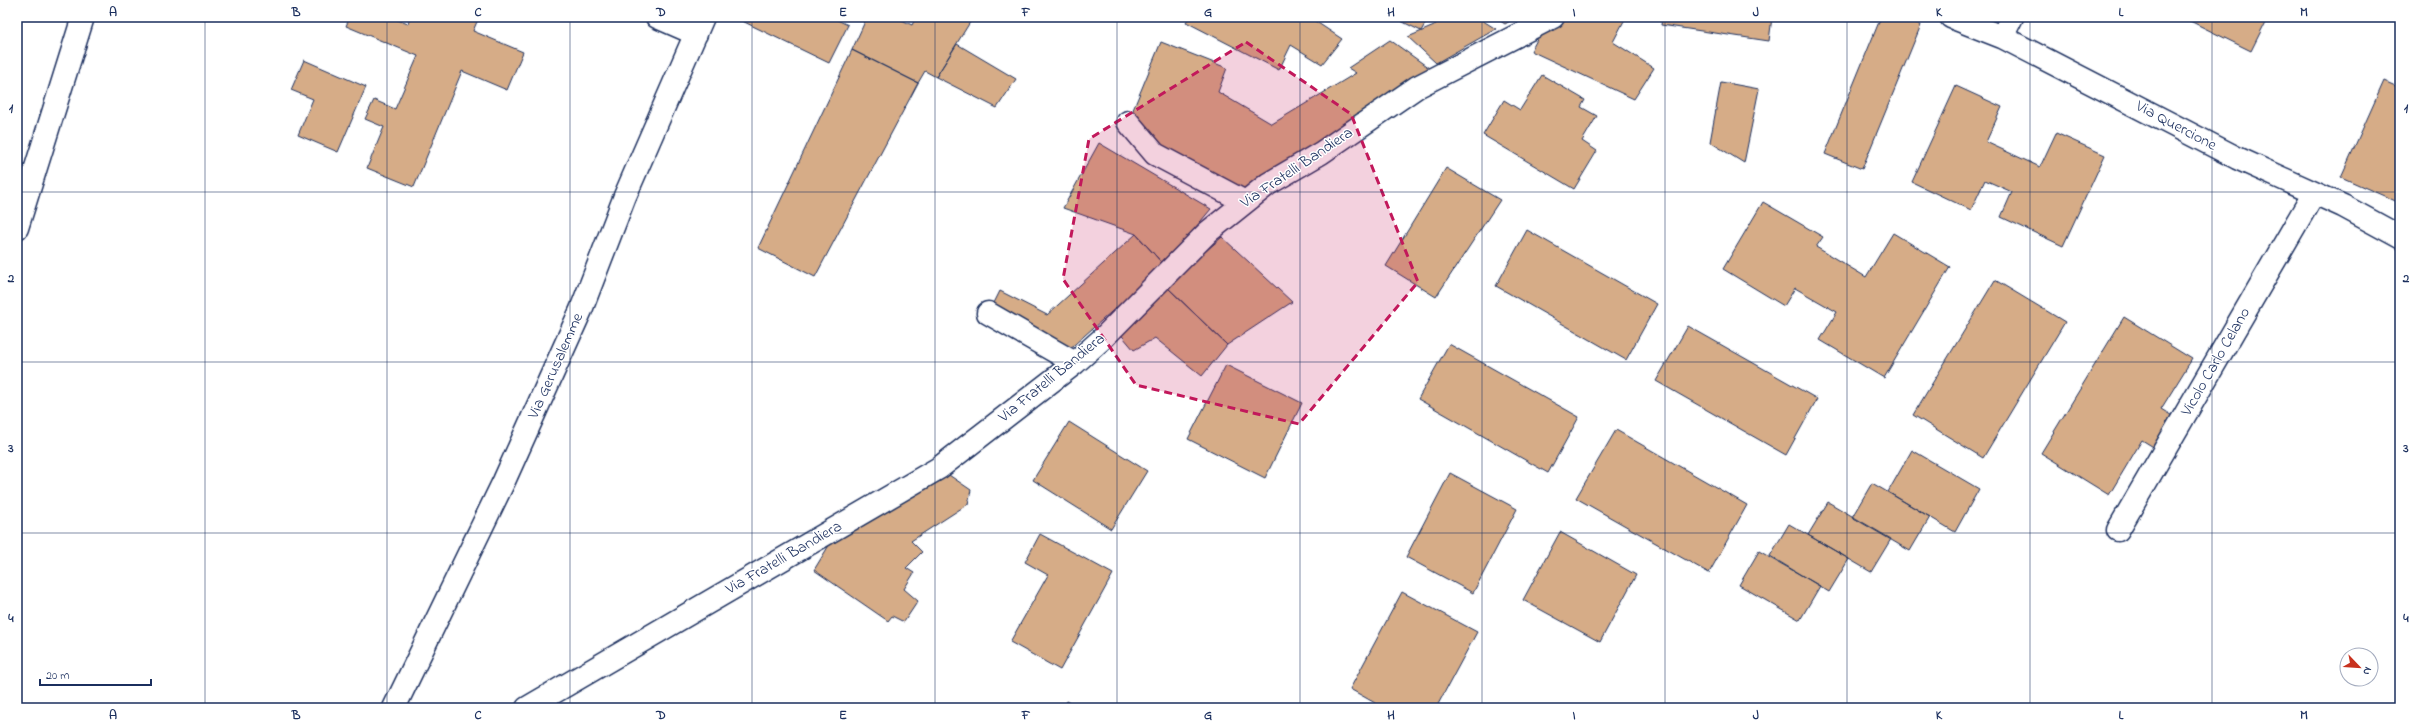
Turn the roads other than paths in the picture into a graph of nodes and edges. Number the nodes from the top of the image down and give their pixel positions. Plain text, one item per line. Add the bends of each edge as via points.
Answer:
1 (83, 17) edge
2 (657, 17) edge
3 (1553, 17) edge
4 (1951, 17) edge
5 (2012, 17) edge
6 (699, 25) edge
7 (2002, 37) junction
8 (1128, 122) dead end
9 (2314, 193) junction
10 (1245, 202) junction
11 (17, 228) edge
12 (2400, 237) edge
13 (988, 313) dead end
14 (1076, 363) junction
15 (2118, 530) dead end
16 (394, 708) edge
17 (527, 708) edge

1 - 11 street
2 - 6 street
3 - 10 street, Via Fratelli Bandiera via 1417,86 1320,153 1268,184
4 - 7 street, Via Quercione
5 - 7 street
6 - 16 street, Via Gerusalemme via 625,196 581,310 504,481
7 - 9 street, Via Quercione via 2237,158
8 - 10 street via 1155,154
9 - 12 street, Via Quercione
9 - 15 street, Vicolo Carlo Celano
10 - 14 street, Via Fratelli Bandiera via 1208,232
13 - 14 street
14 - 17 street, Via Fratelli Bandiera via 939,468

